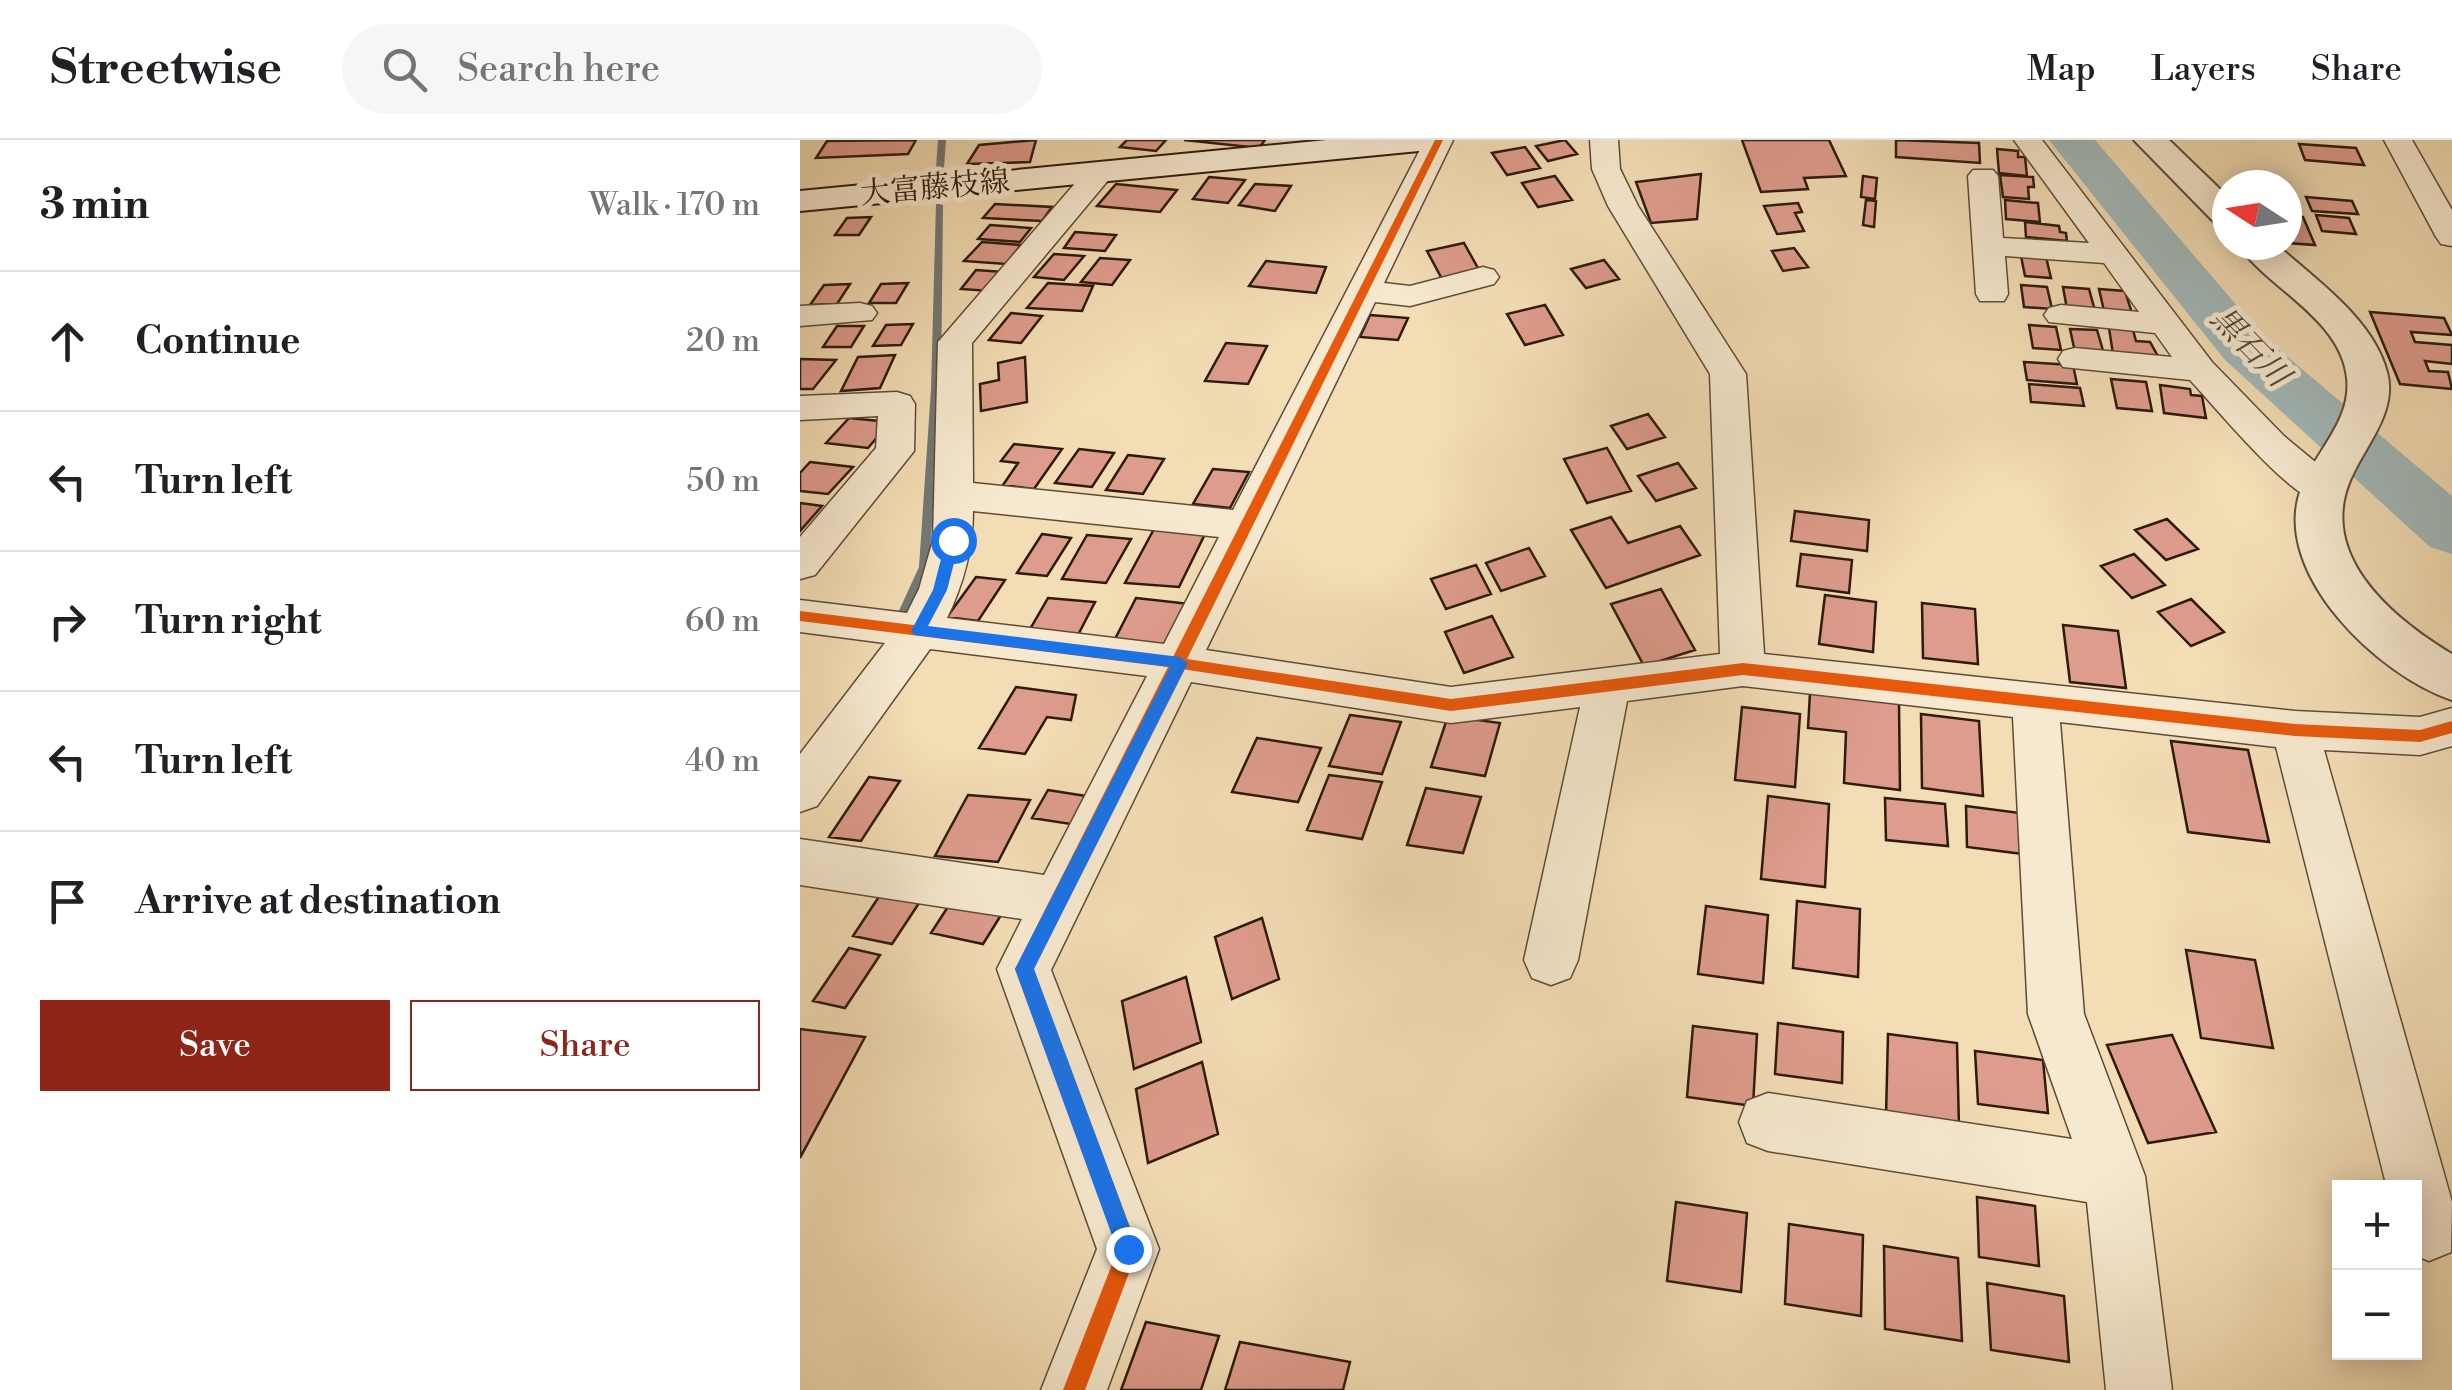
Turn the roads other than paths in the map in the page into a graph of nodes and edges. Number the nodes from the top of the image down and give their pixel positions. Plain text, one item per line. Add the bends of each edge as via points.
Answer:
1 (1429, 140) edge
2 (1439, 140) edge
3 (1604, 140) edge
4 (2028, 140) edge
5 (2150, 140) edge
6 (2398, 140) edge
7 (1100, 162) edge
8 (1983, 176) dead end
9 (800, 201) edge
10 (2212, 201) edge
11 (2452, 237) edge
12 (1989, 246) junction
13 (2112, 254) junction
14 (2271, 260) edge
15 (1483, 277) dead end
16 (1364, 291) junction
17 (1992, 294) dead end
18 (860, 313) dead end
19 (800, 316) edge
20 (2061, 316) dead end
21 (2163, 324) junction
22 (2076, 359) dead end
23 (2200, 370) junction
24 (800, 408) edge
25 (2323, 489) junction
26 (954, 495) junction
27 (1248, 526) junction
28 (800, 564) edge
29 (800, 616) edge
30 (903, 629) junction
31 (1180, 663) junction
32 (1742, 669) junction
33 (2452, 680) edge
34 (1607, 686) junction
35 (2036, 701) junction
36 (2452, 727) edge
37 (2295, 730) junction
38 (800, 791) edge
39 (800, 862) edge
40 (1059, 901) junction
41 (1551, 960) dead end
42 (1768, 1122) dead end
43 (2114, 1176) junction
44 (2429, 1230) dead end
45 (1074, 1390) edge
46 (2139, 1390) edge

1 - 7 street, 大富藤枝線
2 - 16 street
3 - 32 street via 1606,170 1623,206 1728,374
4 - 13 street
5 - 10 street
6 - 11 street
7 - 9 street, 大富藤枝線
7 - 26 street via 955,342
8 - 12 street
12 - 13 street
12 - 17 street
13 - 21 street
14 - 25 street via 2362,357 2369,398 2359,430
15 - 16 street via 1410,296
16 - 27 street
18 - 19 street
20 - 21 street
21 - 23 street
22 - 23 street
23 - 25 street
24 - 28 street via 898,404 895,451
25 - 33 street via 2317,515 2341,587 2374,626
26 - 27 street
26 - 30 street via 953,540 940,590
27 - 31 street
29 - 30 street
30 - 31 street
30 - 38 street
31 - 34 street via 1451,705
31 - 40 street
32 - 34 street
32 - 35 street
34 - 41 street
35 - 37 street
35 - 43 street via 2056,1014
36 - 37 street via 2420,736
37 - 44 street
39 - 40 street
40 - 45 street via 1024,969 1128,1249
42 - 43 street
43 - 46 street

